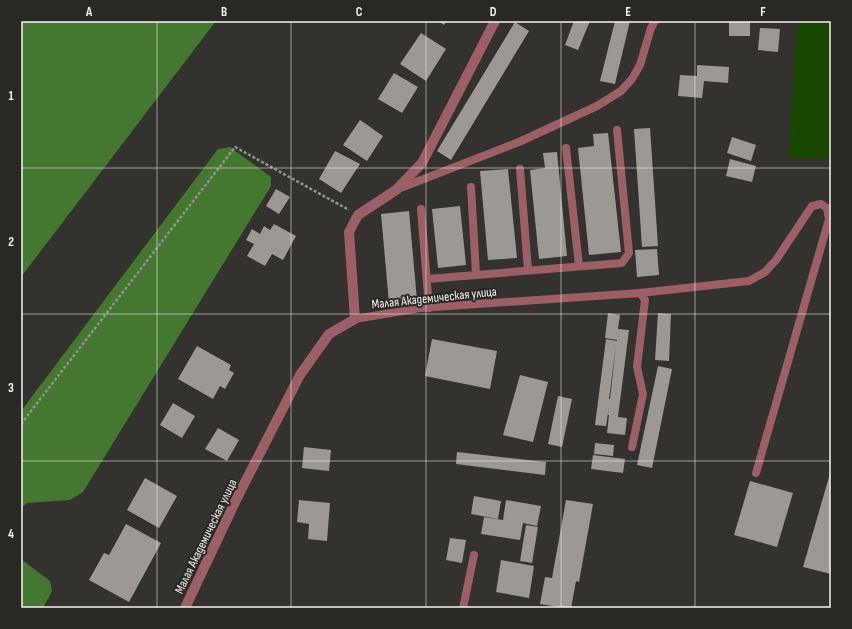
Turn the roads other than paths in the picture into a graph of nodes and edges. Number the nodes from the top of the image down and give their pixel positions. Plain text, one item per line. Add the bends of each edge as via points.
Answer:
1 (495, 21) edge
2 (655, 21) edge
3 (617, 130) dead end
4 (566, 148) dead end
5 (520, 169) dead end
6 (471, 187) dead end
7 (396, 190) junction
8 (421, 209) dead end
9 (579, 266) junction
10 (528, 270) junction
11 (476, 274) junction
12 (426, 279) junction
13 (640, 293) junction
14 (429, 308) junction
15 (355, 319) junction
16 (632, 447) dead end
17 (756, 473) dead end
18 (474, 555) dead end
19 (185, 608) edge
20 (463, 608) edge

1 - 7 street via 422,163
2 - 7 lane via 640,66 632,79 597,106 519,142
3 - 9 lane via 629,252 622,263
4 - 9 lane
5 - 10 lane
6 - 11 lane
7 - 15 street via 358,215 349,232
8 - 12 lane
9 - 10 lane
10 - 11 lane
11 - 12 lane
12 - 14 lane
13 - 14 lane, Малая Академическая улица
13 - 16 lane via 645,300 637,367 643,394
13 - 17 lane, Малая Академическая улица via 749,281 765,272 776,260 812,206 821,204 827,208 829,219
14 - 15 lane, Малая Академическая улица
15 - 19 street, Малая Академическая улица via 329,334 300,376 237,498
18 - 20 lane

